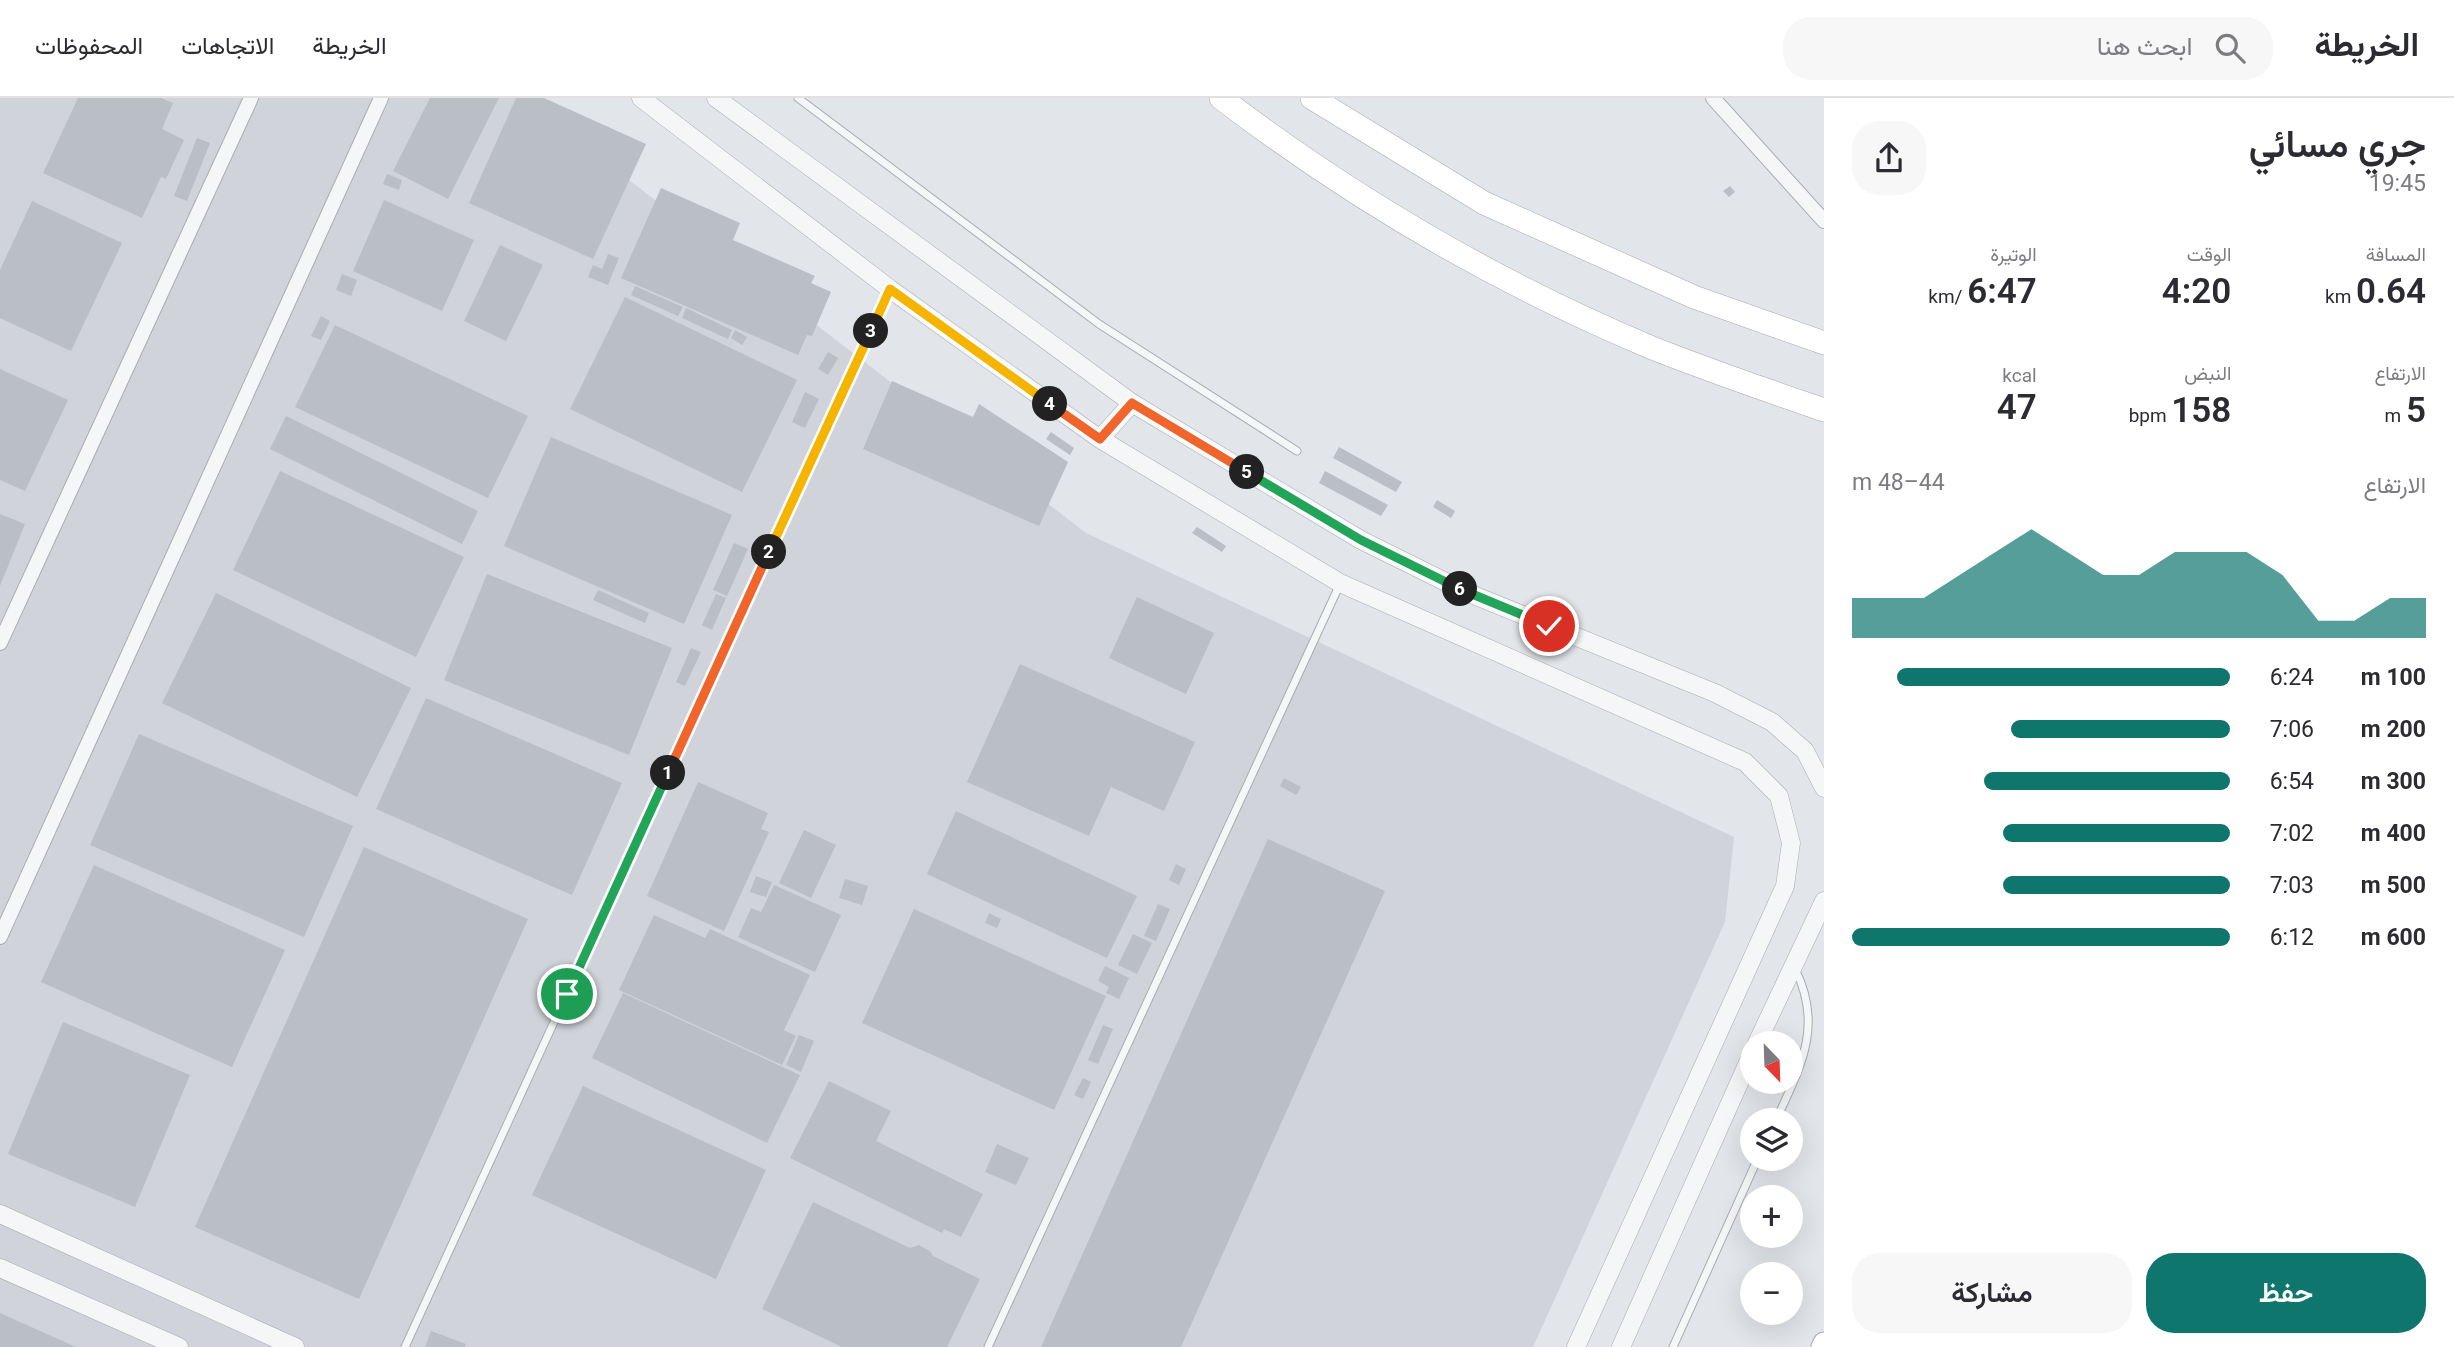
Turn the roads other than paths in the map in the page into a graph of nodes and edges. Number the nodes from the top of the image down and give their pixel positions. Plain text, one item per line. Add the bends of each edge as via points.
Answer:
1 (251, 98) edge
2 (381, 98) edge
3 (641, 98) edge
4 (716, 98) edge
5 (798, 98) edge
6 (1221, 98) edge
7 (1311, 98) edge
8 (1713, 98) edge
9 (1824, 221) edge
10 (890, 289) junction
11 (1824, 343) edge
12 (1132, 403) junction
13 (1824, 410) edge
14 (1100, 439) junction
15 (1297, 451) dead end
16 (1340, 583) junction
17 (0, 643) edge
18 (1824, 788) edge
19 (1824, 901) edge
20 (0, 937) edge
21 (1792, 964) junction
22 (1762, 1031) edge
23 (1740, 1081) edge
24 (1781, 1108) edge
25 (1752, 1171) edge
26 (0, 1214) edge
27 (0, 1268) edge
28 (179, 1347) edge
29 (295, 1347) edge
30 (405, 1347) edge
31 (988, 1347) edge
32 (1576, 1347) edge
33 (1621, 1347) edge
34 (1673, 1347) edge

1 - 17 street
2 - 20 street
3 - 10 street
4 - 12 street
5 - 15 lane via 1088,317
6 - 13 main road via 1277,141 1460,256 1650,346
7 - 11 main road via 1484,203 1694,297
8 - 9 street
10 - 14 street
10 - 30 lane
12 - 14 street
12 - 18 street via 1361,540 1466,592 1714,693 1772,722 1805,751
14 - 16 street
16 - 31 lane
16 - 32 street via 1745,762 1779,796 1791,843 1785,886
19 - 21 street
21 - 22 street
21 - 24 lane via 1807,1000 1809,1040
23 - 33 street
25 - 34 lane
26 - 29 street
27 - 28 street

